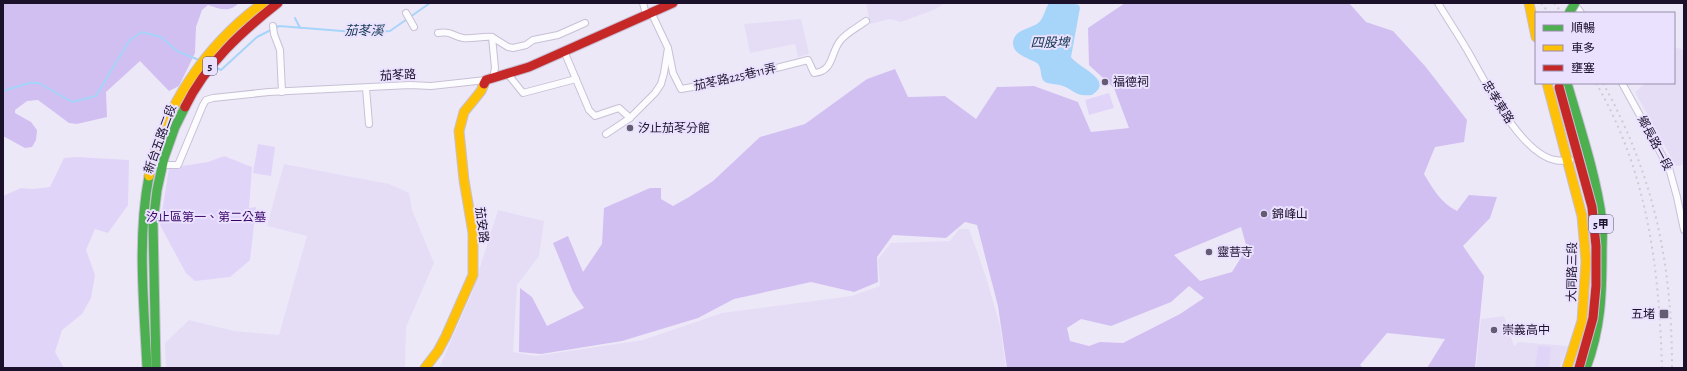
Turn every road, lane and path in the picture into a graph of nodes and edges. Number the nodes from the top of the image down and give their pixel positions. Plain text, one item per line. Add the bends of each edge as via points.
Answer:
1 (263, 3) edge
2 (278, 3) edge
3 (643, 3) edge
4 (673, 3) edge
5 (1438, 3) edge
6 (1529, 3) edge
7 (1533, 3) edge
8 (1575, 3) edge
9 (1570, 12) edge
10 (1580, 12) edge
11 (406, 13) dead end
12 (649, 13) junction
13 (1535, 13) edge
14 (866, 21) dead end
15 (586, 23) dead end
16 (273, 26) dead end
17 (414, 27) dead end
18 (1535, 32) edge
19 (438, 33) dead end
20 (492, 37) junction
21 (668, 48) junction
22 (564, 51) junction
23 (507, 73) junction
24 (490, 79) junction
25 (576, 79) junction
26 (1623, 84) edge
27 (1557, 85) edge
28 (366, 88) junction
29 (282, 92) junction
30 (630, 118) junction
31 (369, 124) dead end
32 (606, 134) dead end
33 (1587, 155) junction
34 (1568, 160) junction
35 (152, 163) junction
36 (161, 165) junction
37 (1684, 230) edge
38 (147, 368) edge
39 (156, 368) edge
40 (425, 368) edge
41 (1567, 368) edge
42 (1573, 368) edge
43 (1579, 368) edge
44 (1586, 368) edge

1 - 35 main road, 新台五路二段 / 5 via 239,22 205,59 173,109
2 - 36 main road, 新台五路二段 / 5 via 242,32 208,68 178,118
3 - 12 street
4 - 12 main road, 茄苳路
5 - 34 street, 忠孝東路 via 1517,132 1541,154 1554,160
6 - 18 main road
7 - 13 main road
8 - 9 main road, bridge
8 - 10 street
11 - 17 street
12 - 21 street
12 - 22 main road, 茄苳路
14 - 21 street, 茄苳路225巷11弄 via 841,41 828,68 814,73 808,60 721,82 680,89 673,73
15 - 20 street via 558,35 533,40 526,45 513,48
16 - 29 street via 280,50
19 - 20 street via 452,33 464,38
20 - 24 street via 495,68
21 - 30 street via 661,84 655,94
22 - 23 main road, 茄苳路 via 515,73
22 - 25 street
23 - 24 main road, 茄苳路
23 - 25 street via 523,93
24 - 28 street, 茄苳路 via 432,86
24 - 40 main road, 茄安路 via 464,112 459,131 473,233 473,274 441,346
25 - 30 street via 589,110 595,116 619,108
26 - 37 street, 鄉長路一段 via 1669,168
27 - 33 main road, 5甲
27 - 34 main road, 大同路三段 / 5甲
27 - 42 main road via 1587,209 1592,249 1588,320
27 - 43 main road, bridge via 1592,207 1595,227 1594,311
28 - 29 street, 茄苳路
28 - 31 street
29 - 36 street, 茄苳路 via 206,100 178,165
30 - 32 street
33 - 34 street, 忠孝東路
33 - 44 main road, 5甲 via 1601,220 1603,294 1599,325
34 - 41 main road, 大同路三段 / 5甲 via 1582,216 1586,261 1582,320
35 - 36 street, 茄苳路
35 - 38 main road, 新台五路二段 / 5 via 143,223 143,305
36 - 39 main road, 新台五路二段 / 5 via 153,223

